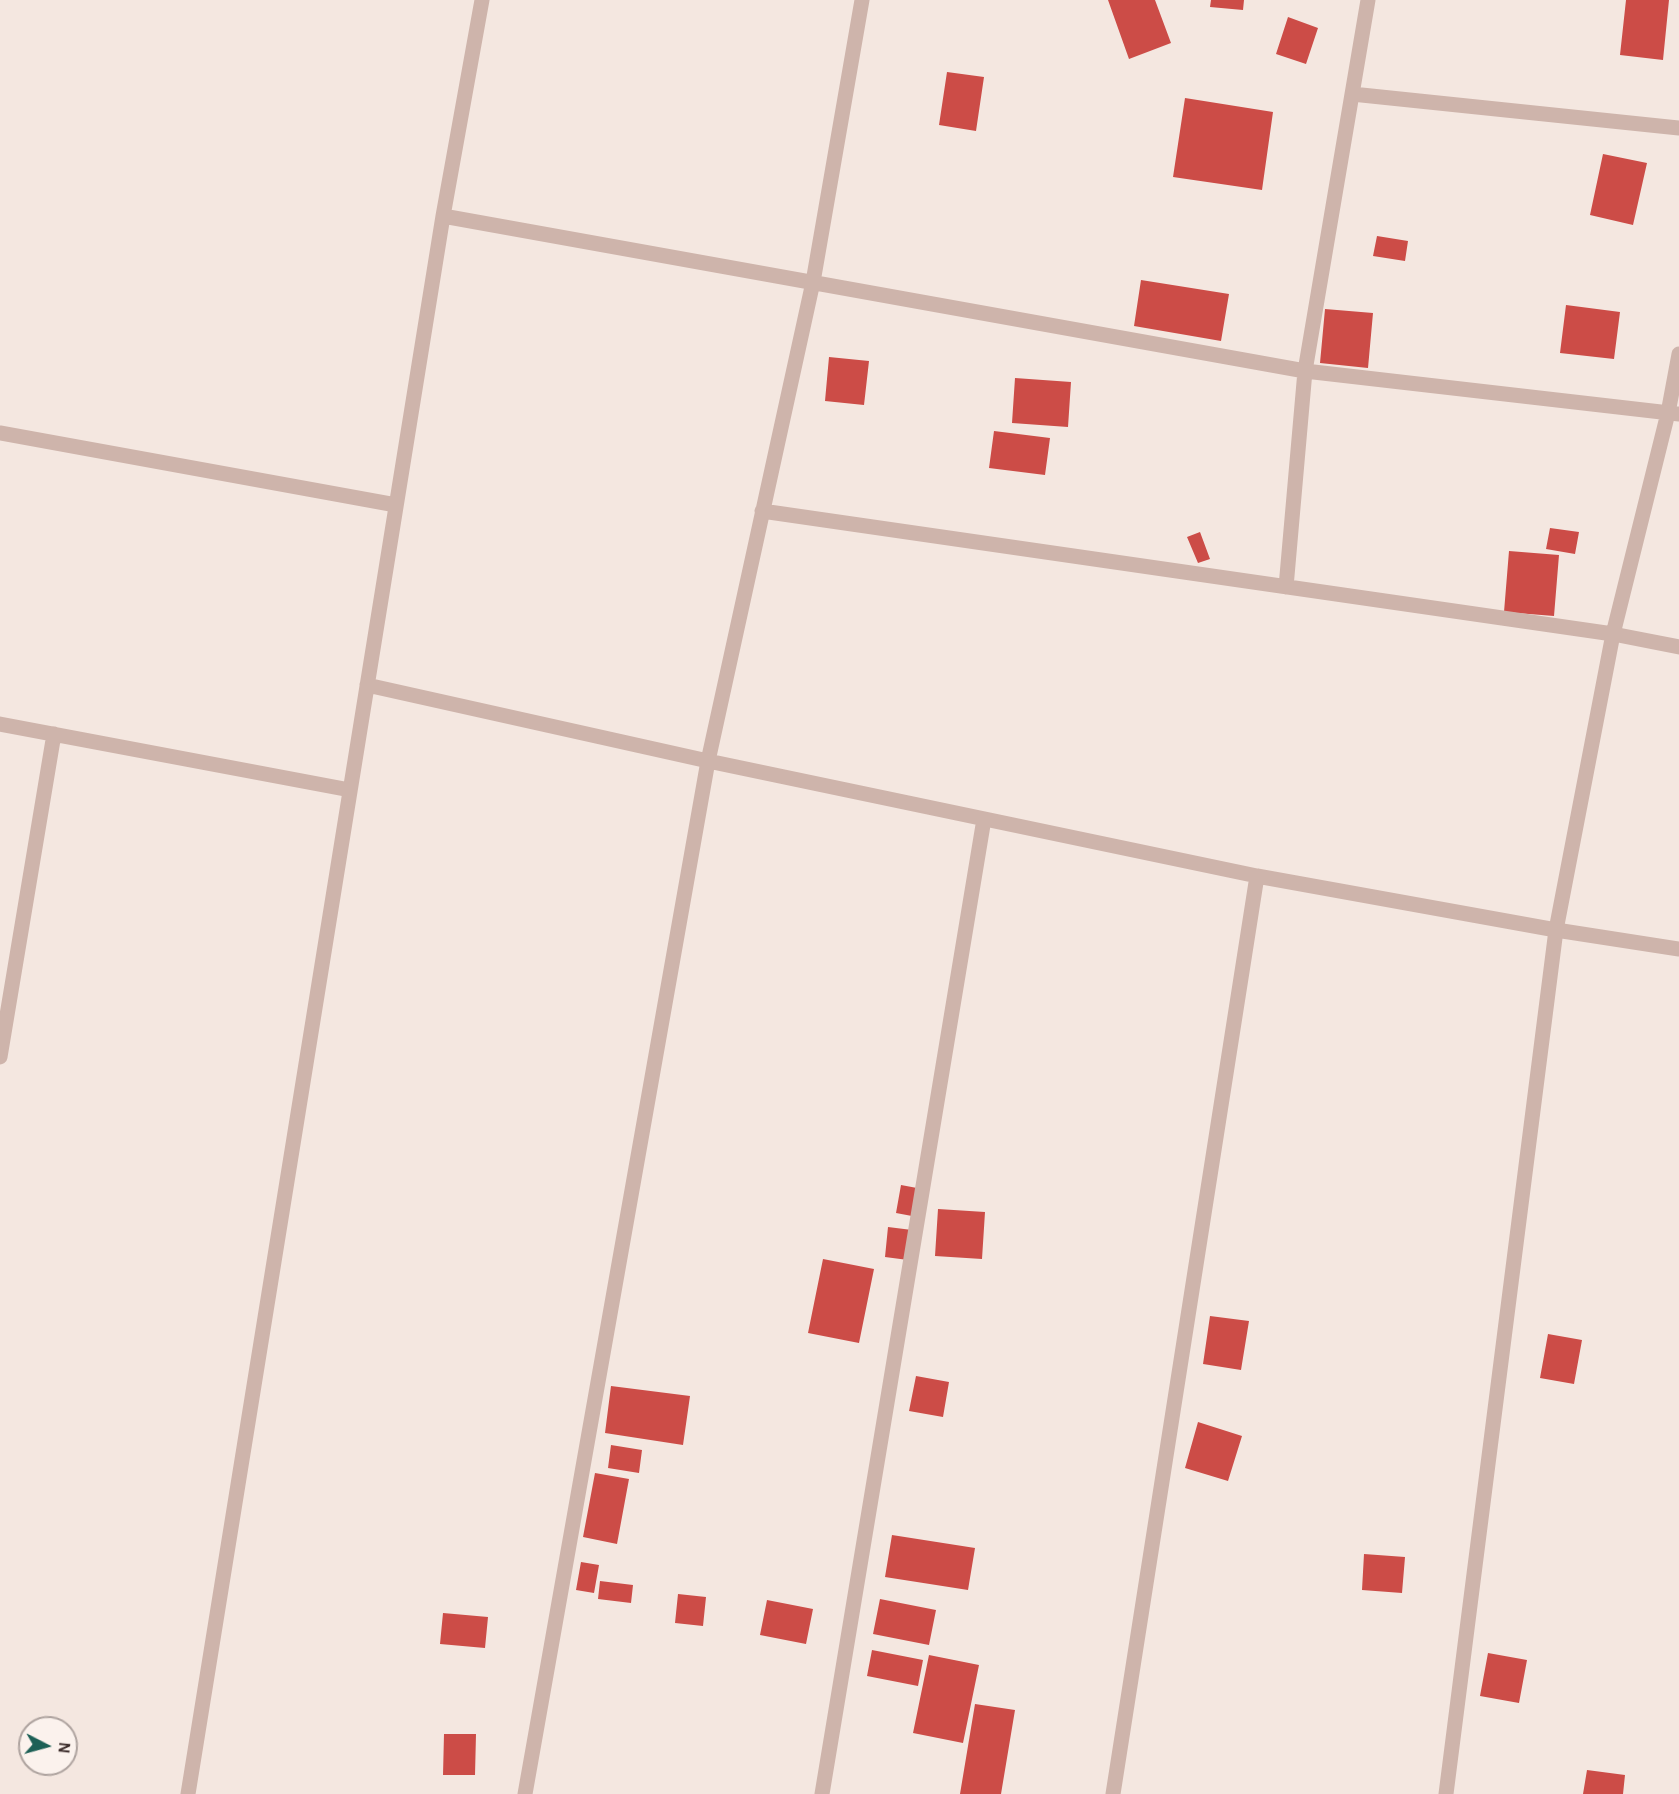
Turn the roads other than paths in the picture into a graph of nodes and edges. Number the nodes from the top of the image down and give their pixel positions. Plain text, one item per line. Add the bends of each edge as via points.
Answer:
1 (482, 0) edge
2 (862, 0) edge
3 (1368, 0) edge
4 (1352, 94) junction
5 (1679, 128) edge
6 (443, 216) junction
7 (813, 282) junction
8 (1679, 354) edge
9 (1305, 371) junction
10 (1673, 413) edge
11 (0, 433) edge
12 (396, 505) junction
13 (762, 512) junction
14 (1286, 587) junction
15 (1613, 634) junction
16 (1679, 647) edge
17 (367, 685) junction
18 (0, 724) edge
19 (54, 734) junction
20 (708, 761) junction
21 (350, 790) junction
22 (984, 819) junction
23 (1257, 876) junction
24 (1556, 930) junction
25 (1679, 949) edge
26 (0, 1057) edge
27 (188, 1794) edge
28 (525, 1794) edge
29 (822, 1794) edge
30 (1113, 1794) edge
31 (1446, 1794) edge

1 - 6 street
2 - 7 street
3 - 4 street
4 - 5 street
4 - 9 street
6 - 7 street
6 - 12 street
7 - 9 street
7 - 13 street
8 - 10 street
9 - 10 street
9 - 14 street
10 - 15 street
11 - 12 street
12 - 17 street
13 - 14 street
13 - 20 street
14 - 15 street
15 - 16 street
15 - 24 street
17 - 20 street
17 - 21 street
18 - 19 street
19 - 21 street
19 - 26 street
20 - 22 street
20 - 28 street
21 - 27 street
22 - 23 street
22 - 29 street
23 - 24 street
23 - 30 street
24 - 25 street
24 - 31 street

